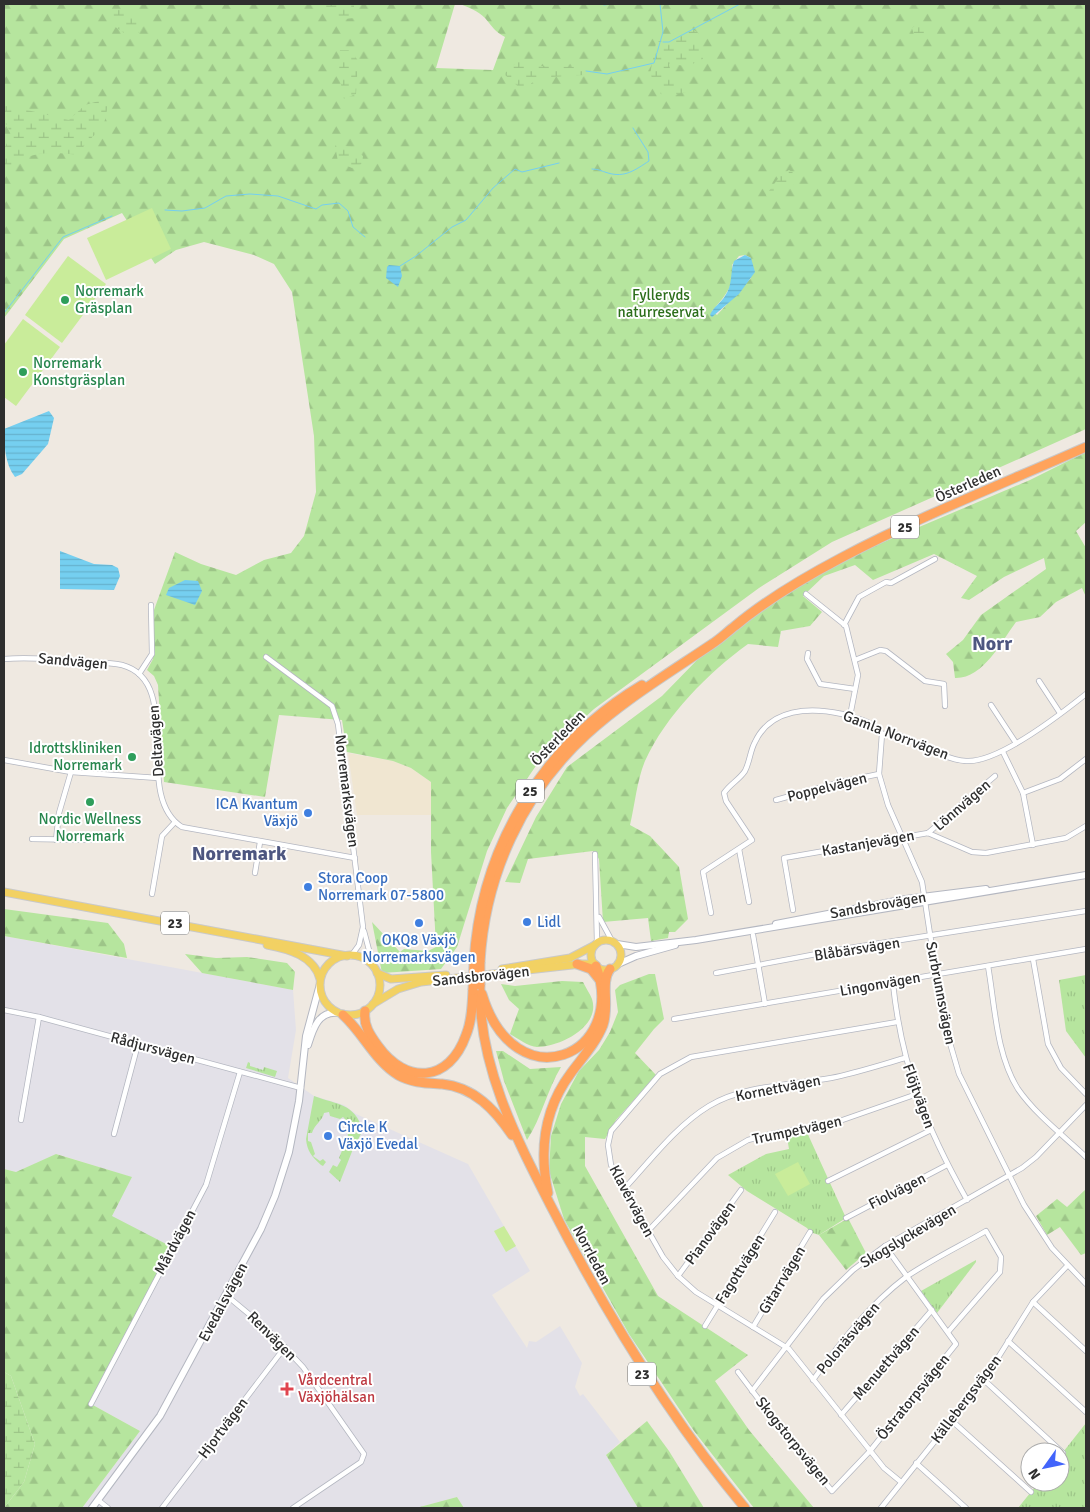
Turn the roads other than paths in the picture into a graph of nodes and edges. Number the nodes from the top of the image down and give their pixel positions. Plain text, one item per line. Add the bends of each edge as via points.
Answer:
1 (1086, 447) edge
2 (935, 559) dead end
3 (806, 594) dead end
4 (151, 605) dead end
5 (844, 625) junction
6 (808, 653) dead end
7 (266, 657) dead end
8 (4, 659) edge
9 (855, 660) junction
10 (139, 674) junction
11 (1039, 680) dead end
12 (855, 689) junction
13 (1086, 694) edge
14 (992, 705) dead end
15 (945, 706) dead end
16 (1060, 712) junction
17 (850, 716) junction
18 (882, 734) junction
19 (1016, 742) junction
20 (1003, 752) junction
21 (1086, 759) edge
22 (4, 760) edge
23 (71, 772) junction
24 (879, 774) junction
25 (995, 776) dead end
26 (158, 778) junction
27 (1023, 793) junction
28 (776, 800) dead end
29 (174, 822) junction
30 (1086, 826) edge
31 (928, 833) junction
32 (901, 837) junction
33 (32, 839) dead end
34 (56, 840) junction
35 (93, 840) dead end
36 (260, 842) junction
37 (1033, 846) junction
38 (739, 849) junction
39 (595, 854) dead end
40 (355, 858) junction
41 (255, 873) dead end
42 (1086, 875) edge
43 (4, 892) edge
44 (152, 894) dead end
45 (4, 896) edge
46 (925, 900) junction
47 (749, 902) dead end
48 (793, 910) dead end
49 (1086, 911) edge
50 (597, 913) junction
51 (711, 913) dead end
52 (364, 927) junction
53 (753, 935) dead end
54 (930, 937) junction
55 (696, 940) junction
56 (615, 942) junction
57 (596, 944) junction
58 (1086, 949) edge
59 (349, 956) junction
60 (1033, 958) junction
61 (577, 964) junction
62 (596, 965) junction
63 (759, 966) junction
64 (988, 966) junction
65 (614, 967) junction
66 (376, 971) junction
67 (716, 973) dead end
68 (935, 975) junction
69 (600, 981) junction
70 (320, 982) junction
71 (893, 984) junction
72 (477, 987) junction
73 (373, 1004) junction
74 (765, 1004) junction
75 (4, 1010) edge
76 (365, 1011) junction
77 (341, 1014) junction
78 (39, 1017) junction
79 (674, 1019) dead end
80 (897, 1022) junction
81 (138, 1044) junction
82 (905, 1058) junction
83 (240, 1072) junction
84 (302, 1073) junction
85 (301, 1088) junction
86 (917, 1094) junction
87 (1086, 1094) edge
88 (1086, 1105) edge
89 (21, 1120) dead end
90 (931, 1130) junction
91 (1060, 1132) junction
92 (114, 1134) dead end
93 (513, 1137) junction
94 (1086, 1157) edge
95 (948, 1165) junction
96 (1008, 1176) junction
97 (828, 1181) dead end
98 (624, 1189) junction
99 (741, 1190) dead end
100 (967, 1200) junction
101 (775, 1212) dead end
102 (556, 1215) junction
103 (846, 1218) dead end
104 (648, 1231) junction
105 (810, 1232) dead end
106 (884, 1246) junction
107 (1067, 1266) junction
108 (678, 1276) junction
109 (907, 1277) junction
110 (1086, 1284) edge
111 (226, 1295) junction
112 (1033, 1302) junction
113 (717, 1306) junction
114 (932, 1310) junction
115 (705, 1326) dead end
116 (753, 1327) junction
117 (948, 1332) junction
118 (1008, 1342) junction
119 (285, 1347) junction
120 (786, 1347) junction
121 (1086, 1351) edge
122 (738, 1372) dead end
123 (813, 1380) junction
124 (984, 1380) junction
125 (752, 1391) junction
126 (91, 1404) dead end
127 (1086, 1412) edge
128 (841, 1415) junction
129 (951, 1420) junction
130 (1052, 1442) edge
131 (870, 1451) junction
132 (916, 1464) junction
133 (902, 1482) junction
134 (1020, 1483) edge
135 (98, 1500) junction
136 (92, 1508) edge
137 (108, 1508) edge
138 (162, 1508) edge
139 (293, 1508) edge
140 (740, 1508) edge
141 (745, 1508) edge
142 (881, 1508) edge
143 (966, 1508) edge

1 - 72 highway, Österleden / 25, bridge via 840,558 718,633 620,699 581,731 545,770 516,814 492,865 479,916
2 - 5 street via 859,597
3 - 5 street
4 - 10 street via 152,654
5 - 9 street
6 - 12 street via 807,658 820,684
7 - 40 street, Norremarksvägen via 332,706 338,724
8 - 10 street, Sandvägen via 31,657 122,665
9 - 12 street via 858,675
9 - 15 street via 880,650 886,651 925,681 944,684
10 - 26 street, Deltavägen via 154,699
11 - 16 street
12 - 17 street
13 - 16 street, Gamla Norrvägen
14 - 19 street
16 - 19 street, Gamla Norrvägen
17 - 18 street, Gamla Norrvägen via 876,725
17 - 38 street, Gamla Norrvägen via 809,710 792,712 760,732 744,771 724,792 726,801 752,840
18 - 20 street, Gamla Norrvägen via 894,733 966,761
18 - 24 street, Surbrunnsvägen
19 - 20 street, Gamla Norrvägen
20 - 27 street
21 - 27 street via 1060,779
22 - 23 street
23 - 26 street
23 - 34 street via 59,813
24 - 28 street, Poppelvägen
24 - 32 street, Surbrunnsvägen
25 - 31 street, Lönnvägen
26 - 29 street, Deltavägen via 164,805
27 - 37 street
29 - 36 street via 190,830
29 - 44 street via 162,836
30 - 37 street, Kastanjevägen via 1066,838
31 - 32 street, Kastanjevägen
31 - 37 street, Kastanjevägen via 972,852
32 - 46 street, Surbrunnsvägen via 918,871
32 - 48 street, Kastanjevägen via 784,858
33 - 34 street
34 - 35 street
36 - 40 street
36 - 41 street
38 - 47 street
38 - 51 street via 704,872
39 - 50 street
40 - 52 street, Norremarksvägen
42 - 46 street, Sandsbrovägen via 1000,889 972,890
43 - 59 main road, 23
45 - 70 main road, 23 via 273,946 310,961 317,968
46 - 54 street, Surbrunnsvägen
46 - 55 street, Sandsbrovägen via 782,922
49 - 54 street, Blåbärsvägen
50 - 56 street
50 - 57 street
52 - 59 street, Norremarksvägen via 359,946
52 - 66 street
53 - 63 street
54 - 63 street, Blåbärsvägen
54 - 68 street, Surbrunnsvägen
55 - 56 street, Sandsbrovägen via 636,947
55 - 65 street, Sandsbrovägen via 636,956
56 - 57 main road, 23 via 603,940
56 - 65 main road, 23 via 621,954
57 - 62 main road via 591,955
57 - 66 main road, Sandsbrovägen / 23 via 570,958 497,970 396,979 386,978
58 - 60 street, Lingonvägen
59 - 66 main road, 23 via 366,961
59 - 70 main road via 328,965
60 - 64 street, Lingonvägen
60 - 87 street via 1048,1044 1061,1068
61 - 62 main road, Sandsbrovägen
61 - 69 highway via 591,969
61 - 73 main road, Sandsbrovägen via 421,982 398,989
62 - 65 main road
62 - 69 highway
63 - 67 street, Blåbärsvägen
63 - 74 street
64 - 68 street, Lingonvägen
64 - 91 street via 1002,1049 1010,1074 1027,1101
65 - 102 highway, 23 via 605,978 607,1010 603,1026 562,1085 548,1118 543,1164
66 - 73 main road via 379,992
68 - 71 street, Lingonvägen
68 - 96 street, Surbrunnsvägen via 943,1019 959,1074
69 - 72 highway via 600,1014 593,1031 576,1049 547,1058 520,1050 505,1039 491,1020
70 - 77 main road, 23 via 323,1000
70 - 84 street, Evedalsvägen via 306,1036
71 - 74 street, Lingonvägen
71 - 80 street, Flöjtvägen
72 - 76 highway via 463,1043 449,1060 430,1072 402,1070 390,1060 367,1030
72 - 93 highway, Norrleden / 25 via 484,1058
72 - 102 highway, Norrleden / 25 via 481,1024 496,1086
73 - 76 main road
74 - 79 street, Lingonvägen
75 - 78 street, Rådjursvägen
76 - 77 main road via 355,1015
77 - 84 street, Evedalsvägen via 328,1013 318,1022 308,1045
77 - 93 highway, 23 via 393,1071 416,1082 451,1086 476,1095
78 - 81 street, Rådjursvägen
78 - 89 street
80 - 82 street, Flöjtvägen
80 - 98 street, Klavérvägen via 691,1057 660,1074 611,1131 608,1145 611,1165
81 - 83 street, Rådjursvägen
81 - 92 street
82 - 86 street, Flöjtvägen
82 - 98 street, Kornettvägen via 832,1077 749,1092 710,1105 673,1136
83 - 85 street, Rådjursvägen
83 - 126 street, Mårdvägen via 206,1185
84 - 85 street, Evedalsvägen
85 - 111 street, Evedalsvägen via 289,1152 275,1196
86 - 90 street, Flöjtvägen
86 - 104 street, Trumpetvägen via 831,1124 748,1140 717,1158
88 - 91 street, Skogslyckevägen
90 - 95 street, Flöjtvägen
90 - 97 street
91 - 94 street
91 - 96 street, Skogslyckevägen via 1036,1157
93 - 140 highway, Norrleden / 23 via 602,1311 671,1418
95 - 100 street, Flöjtvägen
95 - 103 street, Fiolvägen
96 - 100 street, Skogslyckevägen
96 - 107 street, Surbrunnsvägen via 1038,1228
98 - 104 street, Klavérvägen
99 - 108 street, Pianovägen
100 - 106 street, Skogslyckevägen
101 - 113 street, Fagottvägen
102 - 141 highway, Norrleden / 23 via 631,1350 680,1423
104 - 108 street, Klavérvägen
105 - 116 street, Gitarrvägen
106 - 109 street, Östratorpsvägen
106 - 120 street, Skogslyckevägen via 833,1288
107 - 110 street, Surbrunnsvägen
107 - 112 street, Källebergsvägen
108 - 113 street, Klavérvägen
109 - 114 street, Östratorpsvägen
109 - 117 street, Polonäsvägen via 986,1231 1001,1257 1002,1269
109 - 123 street, Polonäsvägen via 858,1323
111 - 119 street, Renvägen
111 - 135 street, Evedalsvägen via 160,1416
112 - 118 street, Källebergsvägen
112 - 121 street
113 - 115 street, Fagottvägen
113 - 116 street, Klavérvägen
114 - 117 street, Östratorpsvägen
114 - 128 street, Menuettvägen
116 - 120 street, Klavérvägen
117 - 131 street, Östratorpsvägen via 956,1344
118 - 124 street, Källebergsvägen
118 - 127 street
119 - 138 street, Hjortvägen
119 - 139 street, Renvägen via 320,1389 364,1456 361,1462
120 - 123 street, Klavérvägen
120 - 125 street, Skogslyckevägen
122 - 125 street, Skogstorpsvägen
123 - 128 street, Klavérvägen
124 - 129 street, Källebergsvägen
124 - 130 street
125 - 131 street, Skogstorpsvägen via 832,1491
128 - 131 street, Klavérvägen
129 - 132 street, Källebergsvägen
129 - 134 street
131 - 133 street, Klavérvägen
132 - 133 street, Källebergsvägen
132 - 143 street
133 - 142 street, Källebergsvägen
135 - 136 street, Evedalsvägen
135 - 137 street

